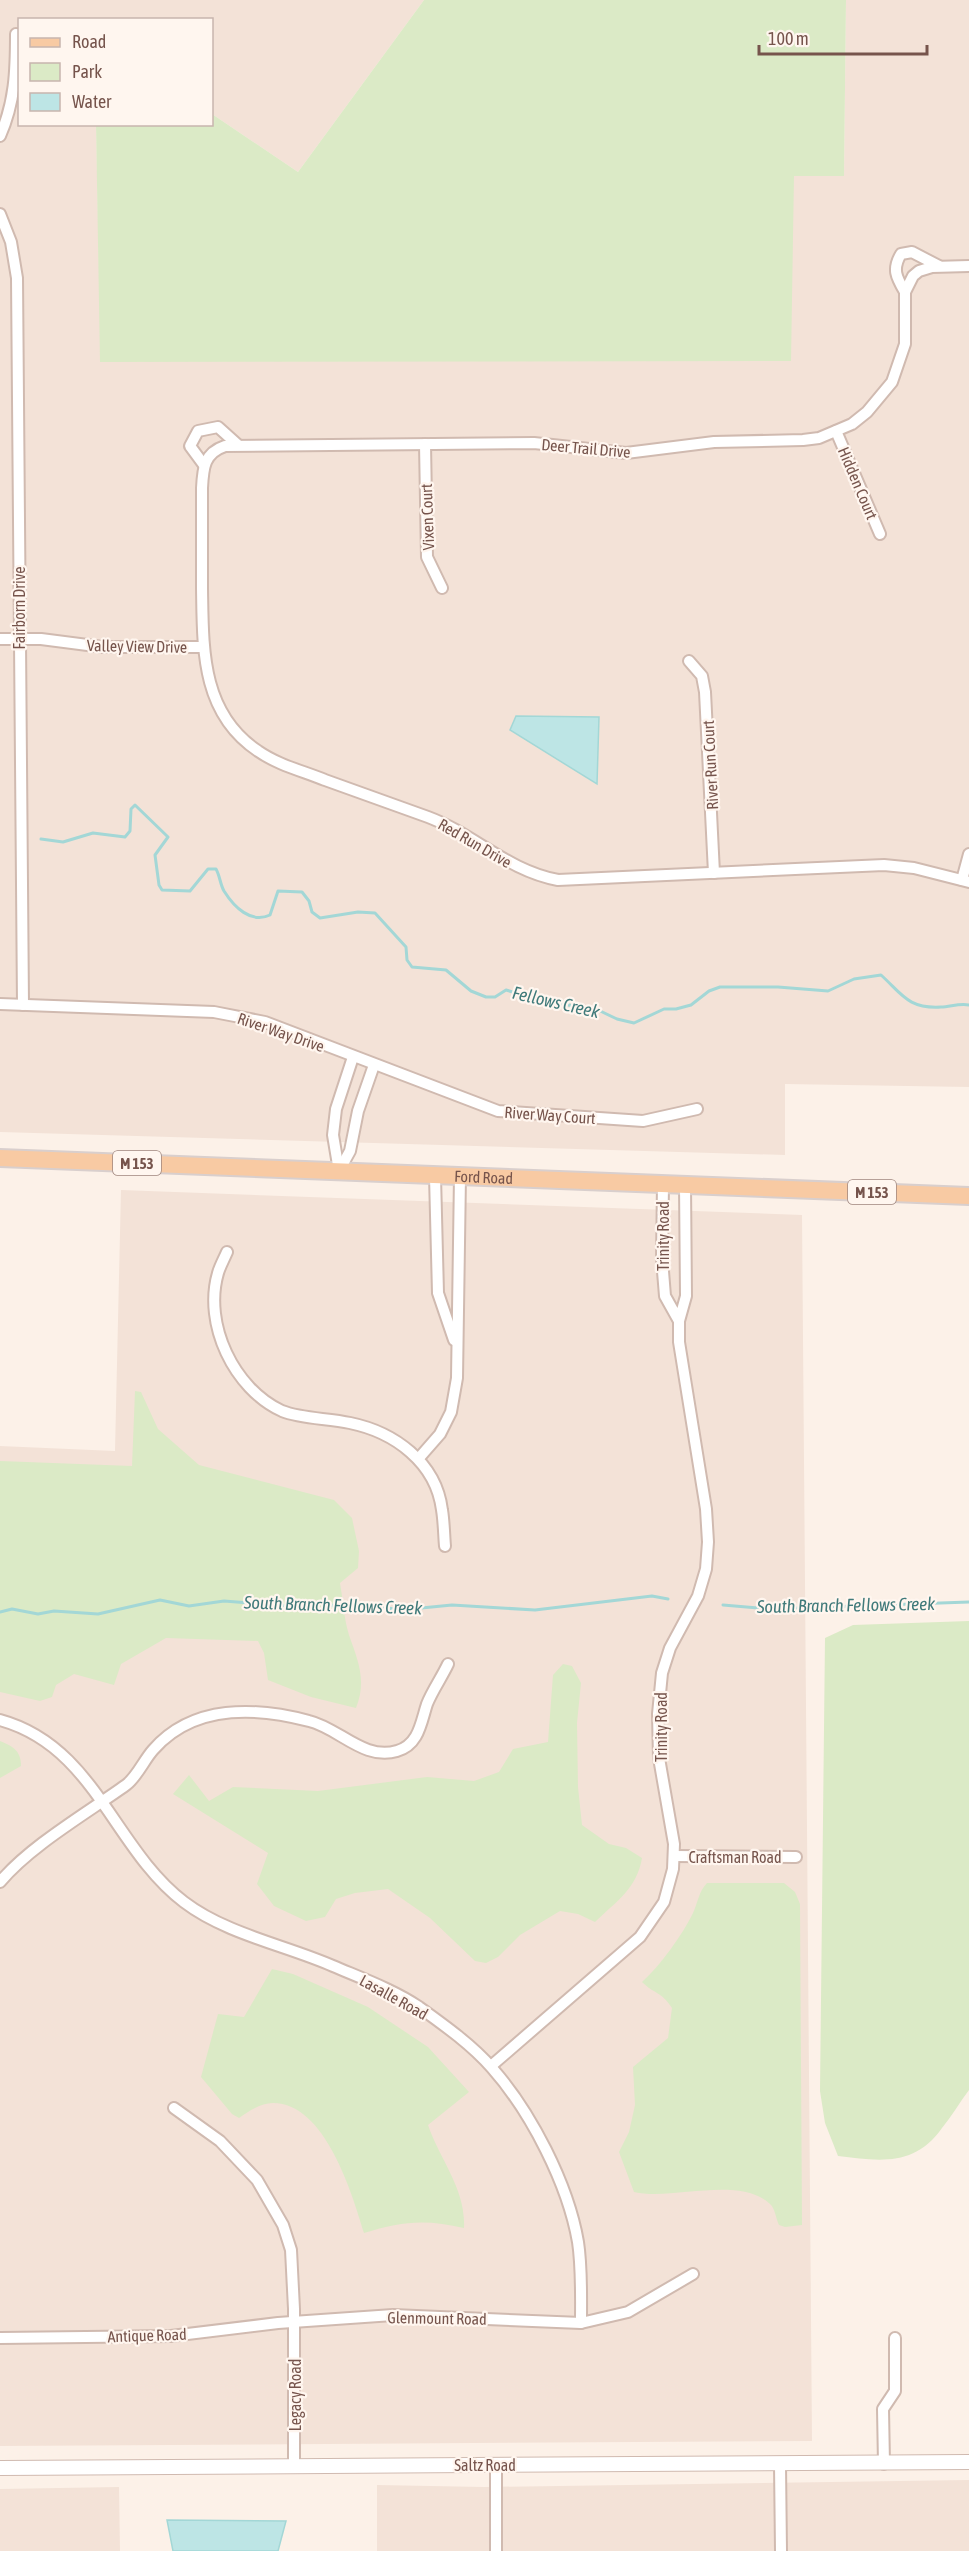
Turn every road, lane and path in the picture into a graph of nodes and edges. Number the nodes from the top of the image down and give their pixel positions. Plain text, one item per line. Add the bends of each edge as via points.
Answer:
1 (16, 34) dead end
2 (0, 136) edge
3 (0, 214) edge
4 (969, 266) edge
5 (939, 267) junction
6 (905, 292) junction
7 (836, 431) junction
8 (425, 444) junction
9 (238, 445) junction
10 (206, 461) junction
11 (880, 534) dead end
12 (442, 588) dead end
13 (0, 639) edge
14 (20, 639) junction
15 (203, 647) junction
16 (689, 661) dead end
17 (969, 854) edge
18 (714, 873) junction
19 (965, 881) edge
20 (0, 1004) edge
21 (23, 1005) junction
22 (353, 1057) junction
23 (374, 1065) junction
24 (697, 1109) dead end
25 (0, 1158) edge
26 (339, 1171) junction
27 (435, 1176) junction
28 (460, 1176) junction
29 (663, 1184) junction
30 (685, 1185) junction
31 (969, 1196) edge
32 (227, 1252) dead end
33 (436, 1275) junction
34 (458, 1275) junction
35 (679, 1321) junction
36 (457, 1350) junction
37 (419, 1458) junction
38 (445, 1546) dead end
39 (448, 1664) dead end
40 (0, 1720) edge
41 (102, 1800) junction
42 (674, 1857) junction
43 (796, 1857) dead end
44 (0, 1882) edge
45 (491, 2066) junction
46 (174, 2108) dead end
47 (693, 2274) dead end
48 (293, 2323) junction
49 (581, 2323) junction
50 (0, 2338) edge
51 (896, 2338) dead end
52 (969, 2462) edge
53 (884, 2464) junction
54 (496, 2465) junction
55 (780, 2465) junction
56 (294, 2466) junction
57 (0, 2468) edge
58 (496, 2551) edge
59 (781, 2551) edge

1 - 2 street via 15,83
3 - 14 street, Fairborn Drive via 11,242 17,278
4 - 5 street
5 - 6 street, Deer Trail Drive via 925,268 914,276
5 - 6 street, Deer Trail Drive via 912,252 901,254 895,265 896,277
6 - 7 street, Deer Trail Drive via 905,344 892,382 867,412
7 - 8 street, Deer Trail Drive via 803,440 714,442 626,453 534,443
7 - 11 street, Hidden Court
8 - 9 street, Deer Trail Drive
8 - 12 street, Vixen Court via 427,557
9 - 10 street, Deer Trail Drive via 217,449
9 - 10 street, Red Run Drive via 218,427 198,431 190,446
10 - 15 street, Red Run Drive
13 - 14 street, Valley View Drive
14 - 15 street, Valley View Drive via 103,647
14 - 21 street, Fairborn Drive
15 - 18 street, Red Run Drive via 208,684 222,714 246,742 277,762 441,822 516,867 542,877 574,881
16 - 18 street, River Run Court via 702,676 705,692
17 - 19 street
18 - 19 street, Red Run Drive via 884,865
20 - 21 street, River Way Drive
21 - 22 street, River Way Drive via 229,1014 265,1022
22 - 23 street, River Way Drive
22 - 26 street via 336,1109 333,1135
23 - 24 street, River Way Court via 512,1114 643,1121
23 - 26 street via 358,1111 350,1151
25 - 26 main road, Ford Road / M 153
26 - 27 main road, Ford Road / M 153
27 - 28 main road, Ford Road / M 153
27 - 33 street
28 - 29 main road, Ford Road / M 153
28 - 34 street
29 - 30 main road, Ford Road / M 153
29 - 35 street, Trinity Road via 665,1296
30 - 31 main road, Ford Road / M 153
30 - 35 street, Trinity Road via 686,1296
32 - 37 street via 218,1273 217,1325 237,1372 257,1394 283,1411 379,1432
33 - 34 street
33 - 36 street
34 - 36 street
35 - 42 street, Trinity Road via 708,1542 698,1596 670,1648 660,1691 659,1758
36 - 37 street via 451,1412 440,1434
37 - 38 street via 442,1508
39 - 41 street via 428,1704 423,1725 399,1751 381,1754 360,1747 312,1721 231,1711 181,1726 154,1748 128,1784
40 - 41 street via 23,1728 62,1753
41 - 44 street
41 - 45 street, Lasalle Road via 162,1884 184,1902 208,1918 331,1965 417,2006
42 - 43 street, Craftsman Road
42 - 45 street, Trinity Road via 669,1891 650,1927
45 - 49 street, Lasalle Road via 528,2118 567,2201 578,2242
46 - 48 street, Legacy Road via 220,2141 271,2201 291,2250
47 - 49 street, Glenmount Road via 628,2312
48 - 49 street, Glenmount Road via 420,2315
48 - 50 street, Antique Road via 171,2336
48 - 56 street, Legacy Road
51 - 53 street via 895,2391 883,2409
52 - 53 street, Saltz Road
53 - 55 street, Saltz Road
54 - 55 street, Saltz Road
54 - 56 street, Saltz Road
54 - 58 street
55 - 59 street
56 - 57 street, Saltz Road

